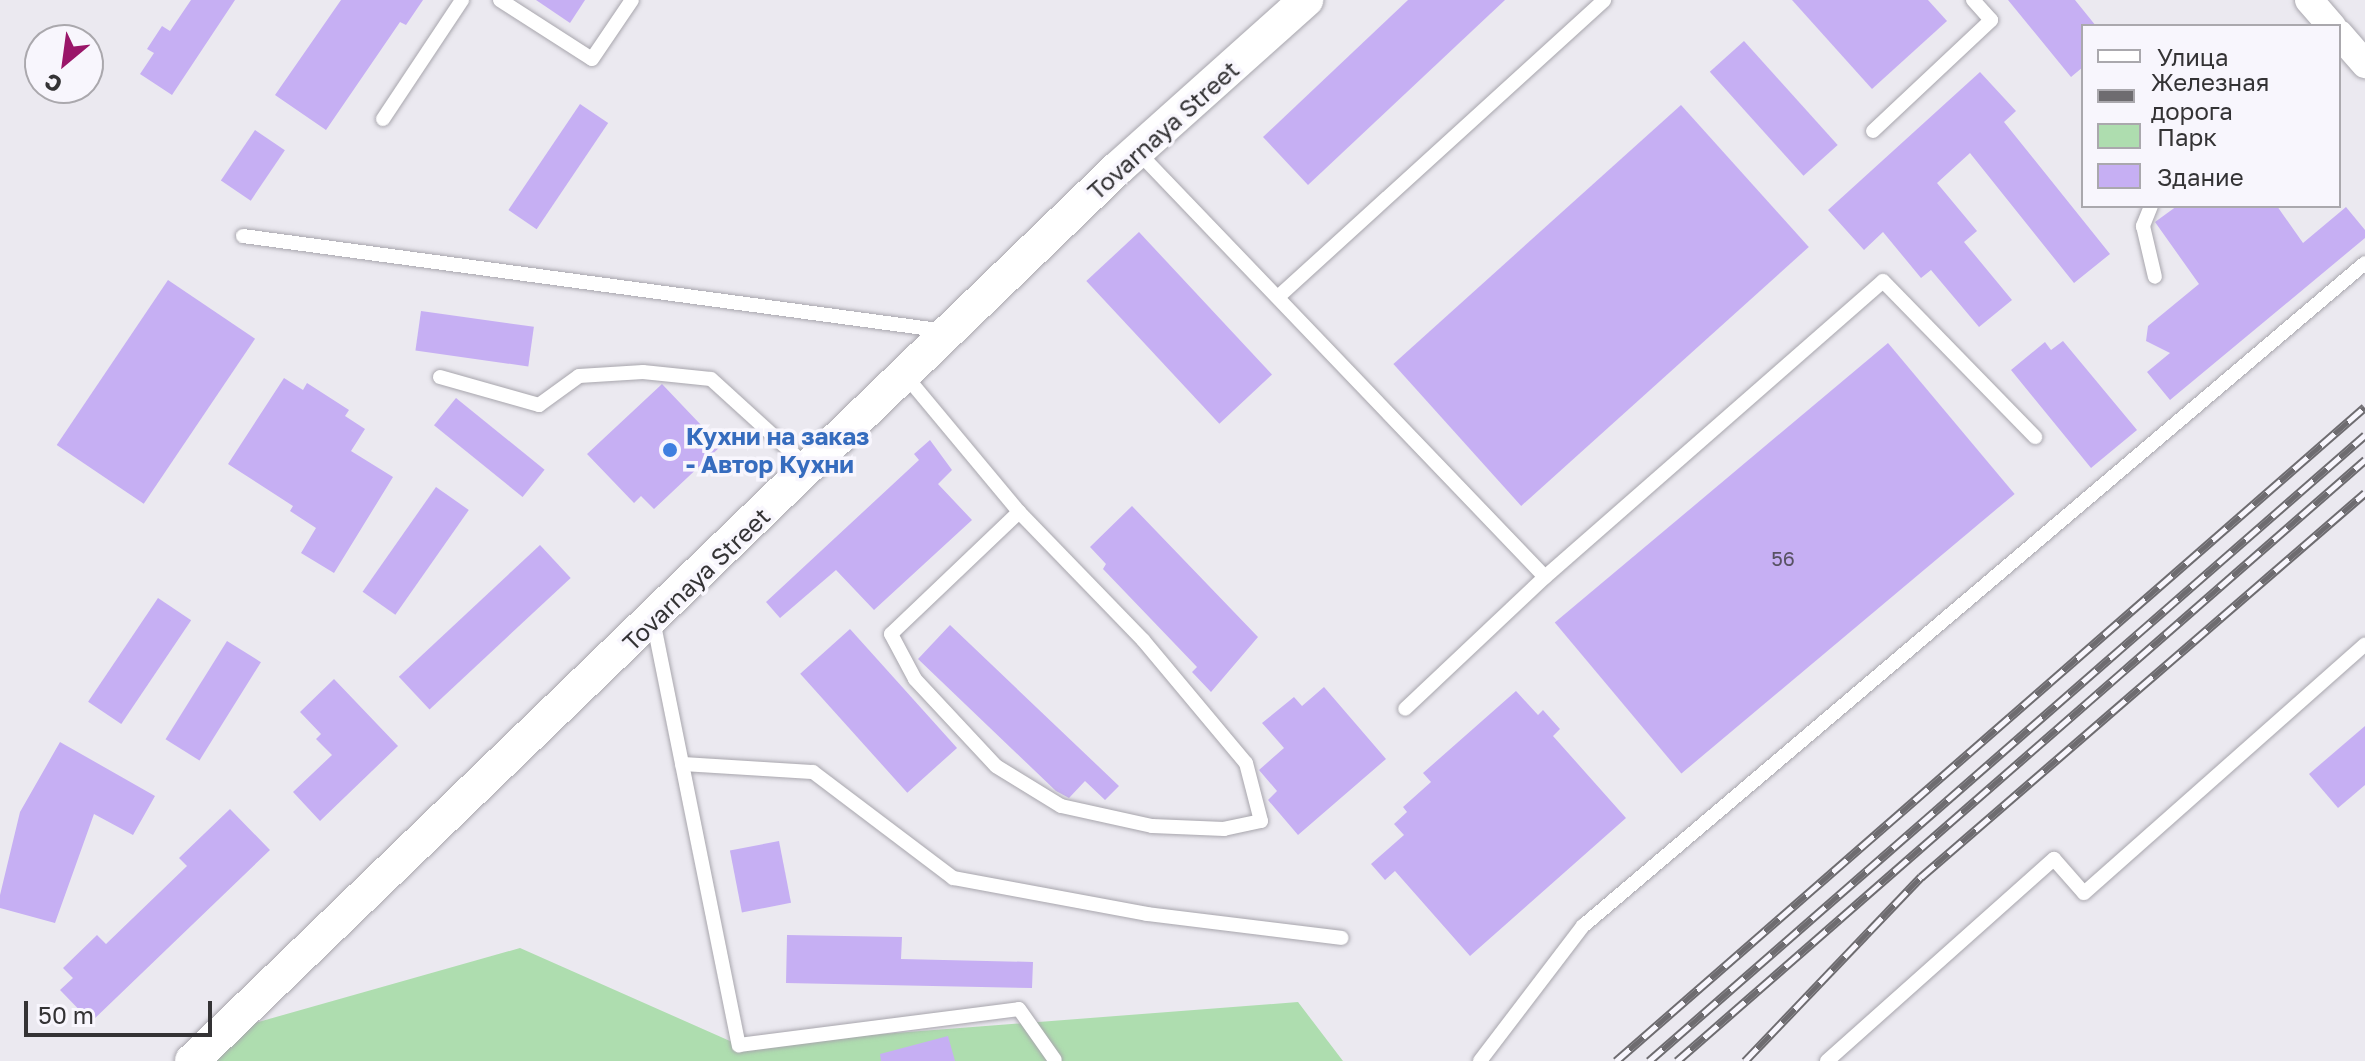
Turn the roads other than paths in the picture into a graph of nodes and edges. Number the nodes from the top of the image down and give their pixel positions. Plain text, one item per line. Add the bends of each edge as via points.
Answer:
1 (462, 0) edge
2 (500, 0) edge
3 (632, 0) edge
4 (1306, 0) edge
5 (1604, 0) edge
6 (1973, 0) edge
7 (2309, 0) edge
8 (2330, 24) edge
9 (2341, 36) edge
10 (2365, 64) edge
11 (383, 119) dead end
12 (1873, 131) dead end
13 (1138, 151) junction
14 (2150, 208) edge
15 (243, 236) dead end
16 (2365, 263) edge
17 (2155, 277) dead end
18 (1278, 297) junction
19 (951, 331) junction
20 (905, 375) junction
21 (440, 377) dead end
22 (2035, 437) dead end
23 (810, 469) junction
24 (1019, 512) junction
25 (1545, 577) junction
26 (653, 620) junction
27 (2365, 644) edge
28 (1405, 709) dead end
29 (682, 764) junction
30 (1342, 938) dead end
31 (1055, 1060) edge
32 (192, 1061) edge
33 (1480, 1061) edge
34 (1827, 1061) edge

1 - 11 lane
2 - 3 lane via 592,59
4 - 13 street, Tovarnaya Street
5 - 18 lane
6 - 12 lane via 1991,20
7 - 8 street
9 - 10 street
13 - 18 lane
13 - 19 street, Tovarnaya Street
14 - 17 lane via 2143,226
15 - 19 lane
16 - 33 lane via 1583,926
18 - 25 lane
19 - 20 street, Tovarnaya Street
20 - 23 street, Tovarnaya Street
20 - 24 lane
21 - 23 lane via 539,405 579,376 643,372 711,379
22 - 25 lane via 1883,281
23 - 26 street, Tovarnaya Street
24 - 24 lane via 1143,640 1246,763 1261,821 1224,829 1152,826 1061,806 996,766 915,679 891,634
25 - 28 lane
26 - 29 lane
26 - 32 street, Tovarnaya Street
27 - 34 lane via 2084,893 2054,859
29 - 30 lane via 813,772 953,878 1147,914
29 - 31 lane via 739,1045 1019,1009

